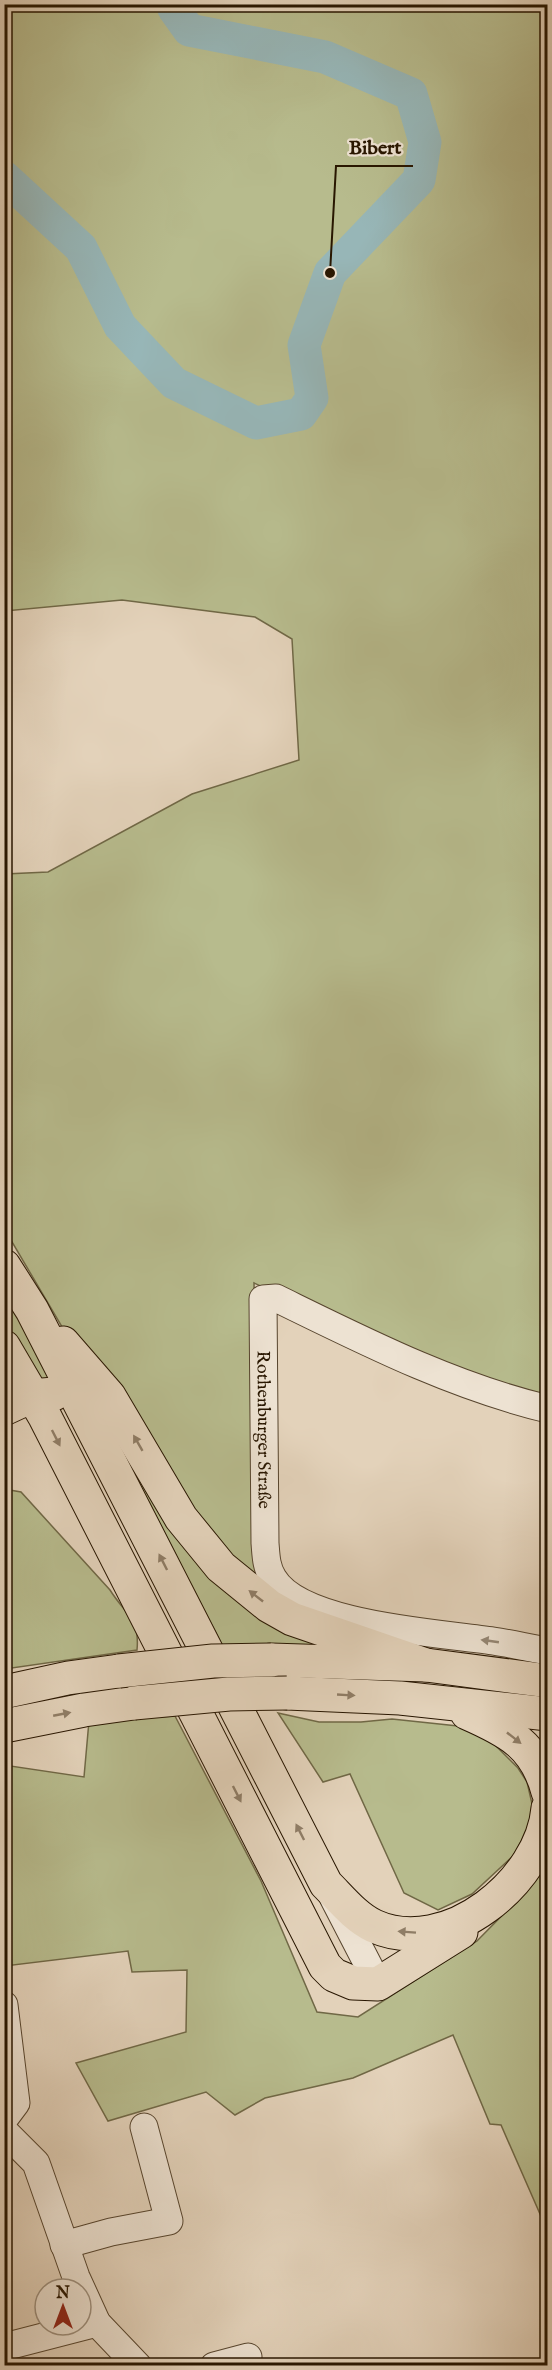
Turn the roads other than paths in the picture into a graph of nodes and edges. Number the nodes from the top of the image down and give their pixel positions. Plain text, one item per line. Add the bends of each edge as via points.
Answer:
1 (4, 1266) edge
2 (32, 1310) junction
3 (4, 1347) edge
4 (74, 1392) junction
5 (18, 1402) edge
6 (548, 1409) edge
7 (548, 1651) edge
8 (426, 1665) junction
9 (548, 1682) edge
10 (4, 1692) edge
11 (443, 1702) junction
12 (548, 1714) edge
13 (4, 1726) edge
14 (548, 1792) edge
15 (548, 1808) edge
16 (548, 1851) edge
17 (326, 1884) junction
18 (378, 1984) junction
19 (4, 2005) edge
20 (4, 2119) edge
21 (144, 2127) dead end
22 (4, 2131) edge
23 (64, 2245) junction
24 (97, 2323) junction
25 (4, 2347) edge
26 (248, 2357) dead end
27 (138, 2366) edge
28 (214, 2366) edge

1 - 2 main road
2 - 4 main road
8 -> 2 main road via 292,1619 269,1606 221,1567 181,1518 109,1396
3 - 5 main road
4 - 5 main road
17 -> 4 main road
5 -> 18 main road via 325,1966 334,1975 353,1983
7 -> 6 street, Rothenburger Straße via 361,1622 304,1602 273,1579 265,1543 263,1299 276,1298 440,1374
8 - 9 main road
8 - 10 main road, bridge via 213,1661 68,1678
11 - 12 main road
13 -> 11 main road, bridge via 134,1702 229,1694 287,1692
11 -> 14 main road via 514,1736 536,1762
15 -> 17 main road via 539,1844 507,1891 459,1922 439,1930 407,1933 375,1926 357,1916
16 - 18 main road via 509,1903
17 - 18 street
19 - 20 street via 16,2103
21 - 23 street via 169,2221
22 - 23 street via 36,2163
23 - 24 street
24 - 25 street
24 - 27 street
26 - 28 street

